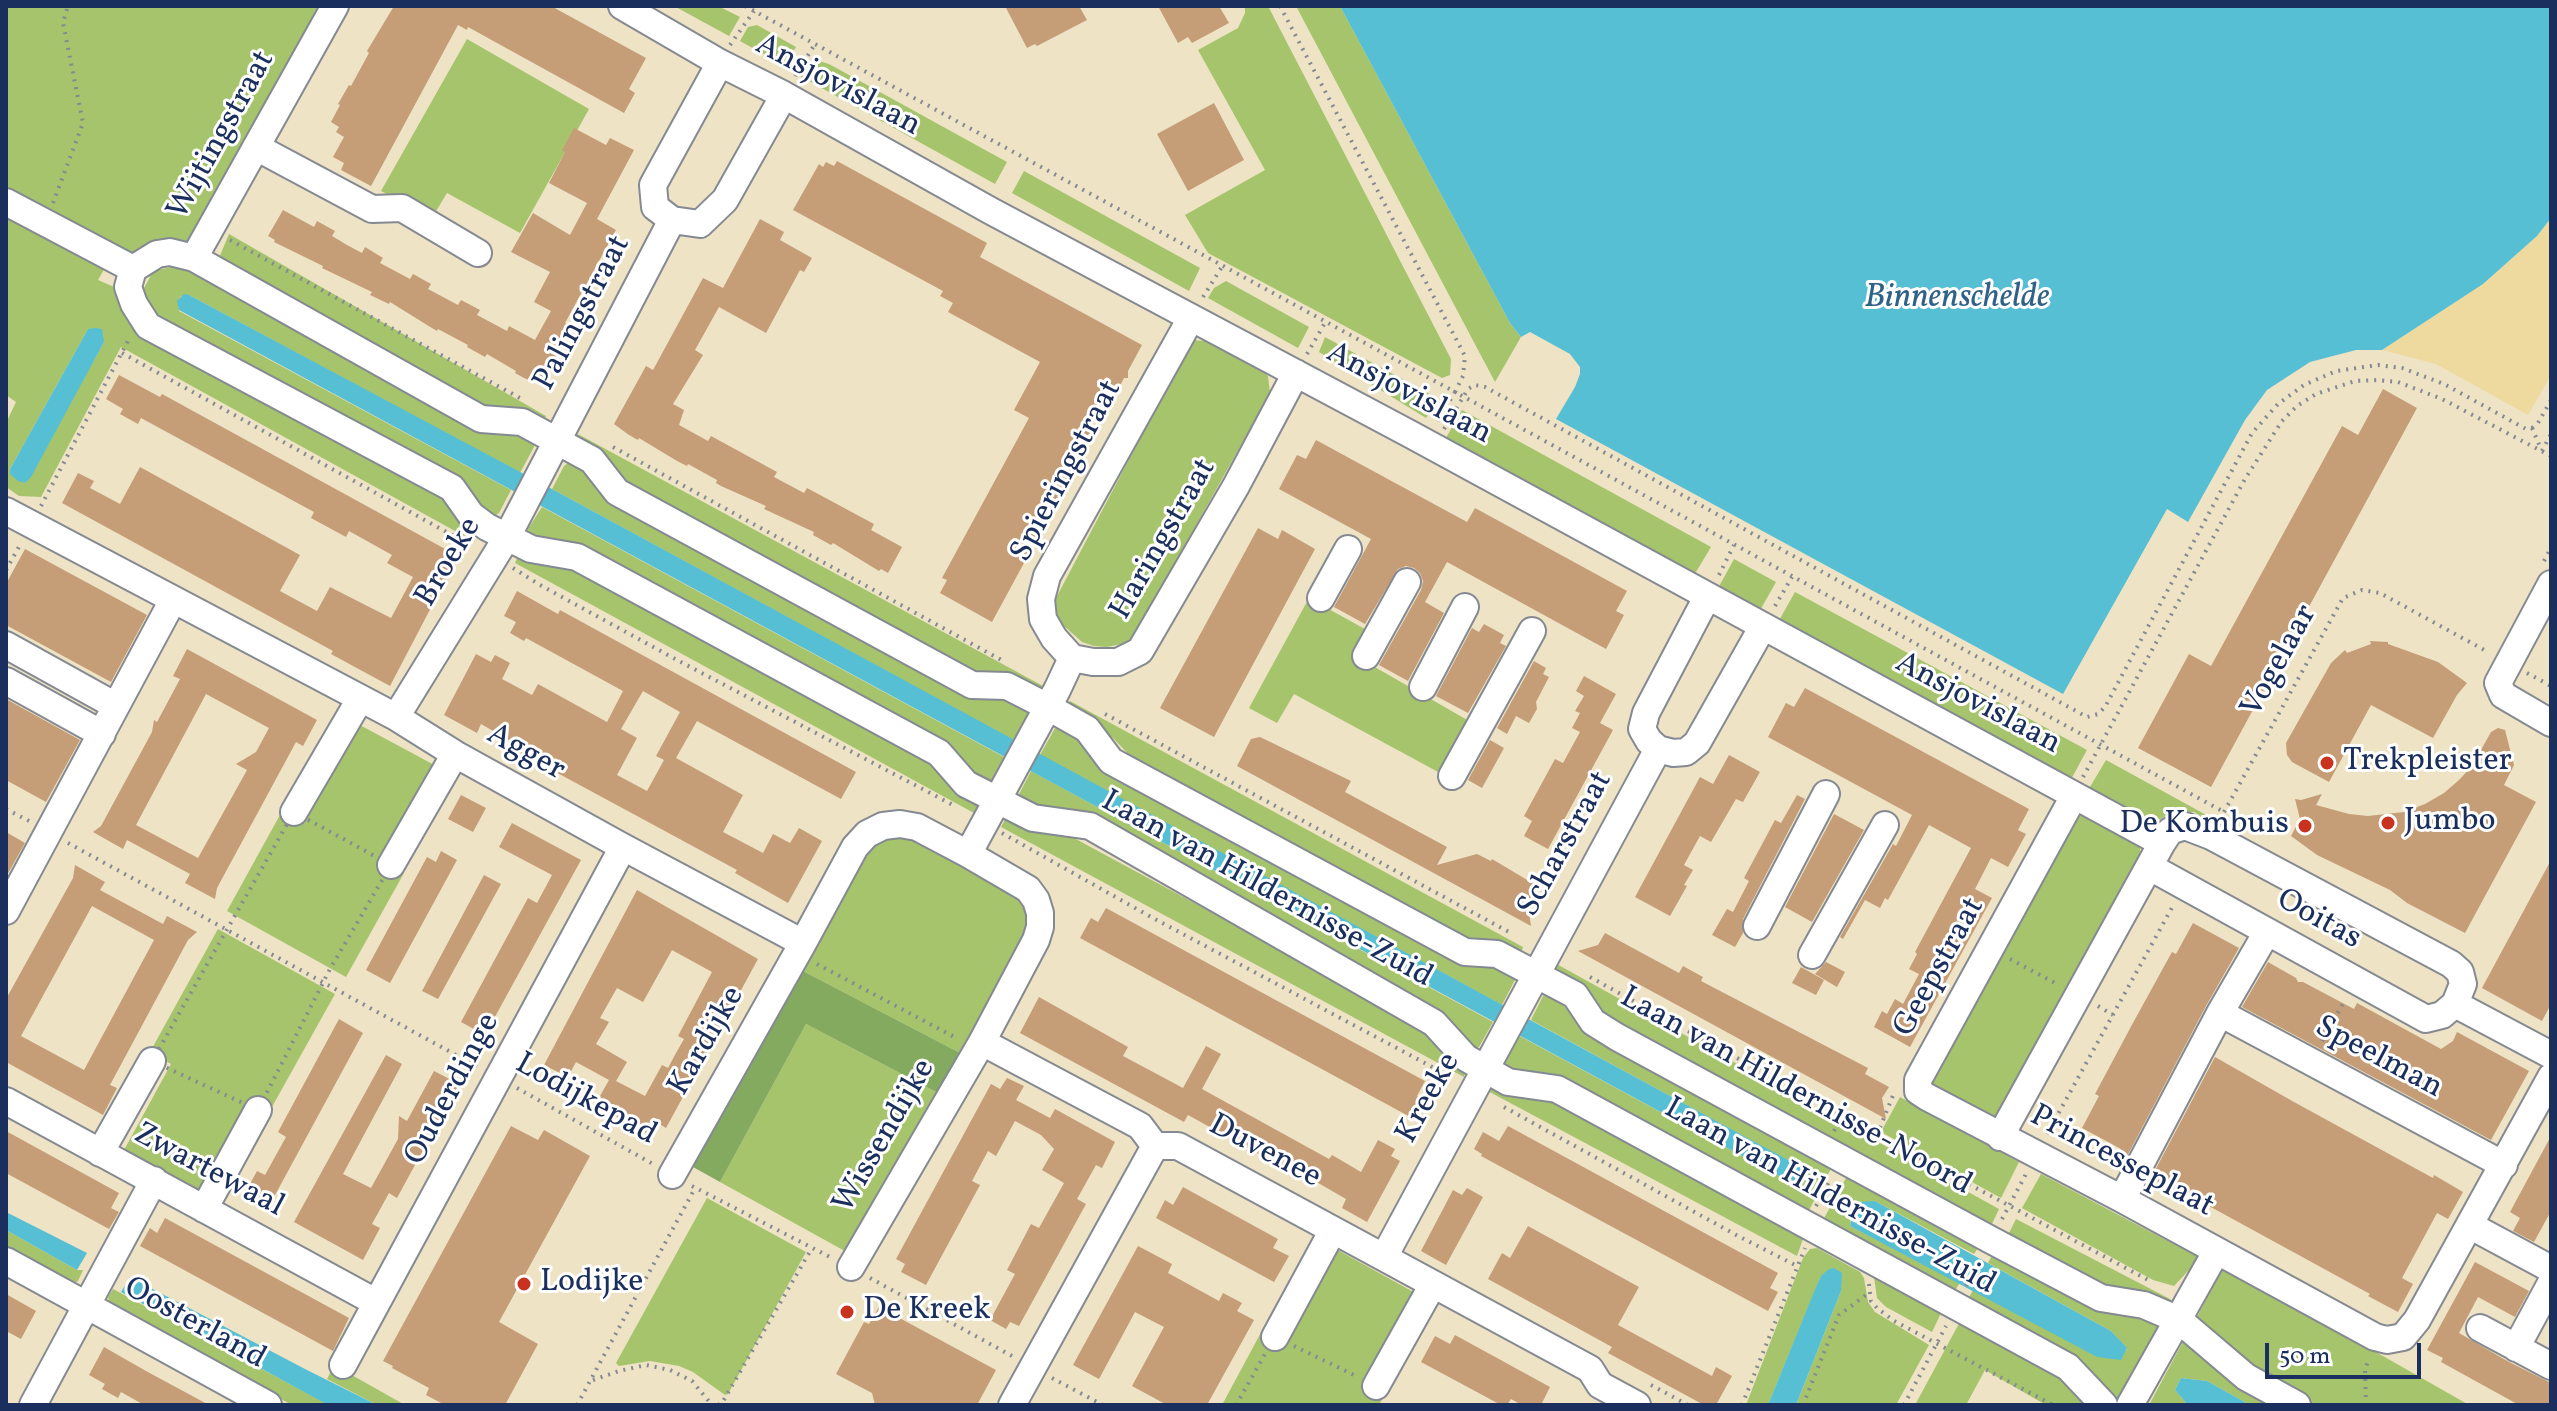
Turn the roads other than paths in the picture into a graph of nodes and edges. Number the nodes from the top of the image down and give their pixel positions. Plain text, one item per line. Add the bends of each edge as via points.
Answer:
1 (335, 6) edge
2 (622, 6) edge
3 (730, 54) junction
4 (784, 95) junction
5 (256, 147) junction
6 (6, 202) edge
7 (672, 220) junction
8 (478, 253) dead end
9 (194, 258) junction
10 (133, 269) junction
11 (1191, 318) junction
12 (1296, 373) junction
13 (557, 441) junction
14 (6, 511) edge
15 (501, 546) junction
16 (1348, 549) dead end
17 (1407, 582) dead end
18 (2551, 584) edge
19 (1707, 597) junction
20 (1321, 598) dead end
21 (173, 600) junction
22 (1465, 607) dead end
23 (1762, 628) junction
24 (1532, 631) dead end
25 (6, 645) edge
26 (1366, 656) dead end
27 (1072, 658) junction
28 (6, 681) edge
29 (1423, 687) dead end
30 (360, 699) junction
31 (116, 706) junction
32 (1048, 707) junction
33 (396, 717) junction
34 (2549, 717) edge
35 (102, 734) junction
36 (1658, 749) junction
37 (455, 754) junction
38 (1452, 776) dead end
39 (1826, 794) dead end
40 (2074, 796) junction
41 (294, 812) road end
42 (991, 812) junction
43 (1885, 825) dead end
44 (2162, 843) junction
45 (623, 847) junction
46 (968, 854) junction
47 (391, 865) road end
48 (2150, 867) junction
49 (6, 911) edge
50 (1757, 926) dead end
51 (2267, 932) junction
52 (800, 948) junction
53 (1812, 955) dead end
54 (1537, 975) junction
55 (2455, 1004) junction
56 (2220, 1013) junction
57 (979, 1046) junction
58 (2551, 1055) edge
59 (152, 1061) road end
60 (2551, 1077) edge
61 (1479, 1079) junction
62 (6, 1101) edge
63 (258, 1110) road end
64 (2000, 1137) junction
65 (1155, 1146) junction
66 (100, 1153) junction
67 (2504, 1165) junction
68 (672, 1175) road end
69 (154, 1180) junction
70 (2122, 1199) junction
71 (204, 1209) junction
72 (2471, 1226) junction
73 (1333, 1230) junction
74 (2216, 1252) junction
75 (1384, 1257) junction
76 (6, 1261) edge
77 (851, 1267) road end
78 (2551, 1269) edge
79 (2551, 1283) edge
80 (1432, 1286) junction
81 (379, 1297) junction
82 (87, 1305) junction
83 (2184, 1311) junction
84 (2480, 1328) dead end
85 (1275, 1337) road end
86 (2516, 1348) junction
87 (343, 1365) dead end
88 (2551, 1366) edge
89 (1376, 1386) road end
90 (1596, 1395) edge
91 (33, 1405) edge
92 (268, 1405) edge
93 (1012, 1405) edge
94 (1637, 1405) edge
95 (2104, 1405) edge
96 (2130, 1405) edge
97 (2297, 1405) edge

1 - 5 street, Wijtingstraat
2 - 3 street, Ansjovislaan
3 - 4 street, Ansjovislaan
3 - 7 street, Palingstraat via 653,185 655,207
4 - 7 street, Palingstraat via 725,200 700,224
4 - 11 street, Ansjovislaan
5 - 8 street via 372,209 402,208
5 - 9 street, Wijtingstraat
6 - 10 street
7 - 13 street, Palingstraat
9 - 10 street, Laan van Hildernisse-Noord via 157,254
9 - 13 street, Laan van Hildernisse-Noord via 481,419 522,422
10 - 15 street, Laan van Hildernisse-Zuid via 128,287 148,326 452,488
11 - 12 street, Ansjovislaan
11 - 27 street, Spieringstraat via 1047,576 1043,619
12 - 19 street, Ansjovislaan via 1429,436
12 - 27 street, Haringstraat via 1140,651 1118,662
13 - 15 street, Broeke
13 - 32 street, Laan van Hildernisse-Noord via 592,460 617,492 972,685 1007,686
14 - 21 street, Agger
15 - 33 street, Broeke
15 - 42 street, Laan van Hildernisse-Zuid via 577,557 939,753
16 - 20 street
17 - 26 street
18 - 34 street via 2501,659 2498,683 2503,695
19 - 23 street, Ansjovislaan
19 - 36 street via 1646,713 1642,729
21 - 30 street, Agger
21 - 31 street
22 - 29 street
23 - 36 street via 1697,743 1686,752
23 - 40 street, Ansjovislaan
24 - 38 street
25 - 31 street
27 - 32 street
28 - 35 street
30 - 33 street, Agger
30 - 41 street
31 - 35 street
32 - 42 street
32 - 54 street, Laan van Hildernisse-Noord via 1087,729 1111,761 1125,769 1465,952 1497,954
33 - 37 street, Agger
35 - 49 street
36 - 54 street, Scharstraat
37 - 45 street, Agger
37 - 47 street
39 - 50 street
40 - 44 street, Ansjovislaan
40 - 64 street, Geepstraat via 1918,1080 1918,1091
42 - 46 street
42 - 61 street, Laan van Hildernisse-Zuid via 1090,826 1434,1023
43 - 53 street
44 - 48 street, Princesseplaat
44 - 55 street, Ooitas via 2170,831 2185,826 2211,836 2451,964 2463,984
45 - 52 street, Agger
45 - 81 street, Ouderdinge
46 - 52 street via 917,827 883,826 867,834
46 - 57 street via 1028,889 1040,913 1036,940
48 - 51 street, Ooitas
48 - 64 street, Princesseplaat
51 - 55 street, Ooitas via 2426,1019
51 - 56 street
52 - 68 street, Kardijke
54 - 61 street, Kreeke
54 - 83 street, Laan van Hildernisse-Noord via 1575,995 1593,1022 1989,1244 2101,1298
55 - 58 street
56 - 67 street, Speelman
56 - 70 street
57 - 65 street, Duvenee via 1140,1126
57 - 77 street, Wissendijke
59 - 66 street
60 - 67 street
61 - 75 street, Kreeke
61 - 95 street, Laan van Hildernisse-Zuid via 1557,1089 1958,1301 2068,1367
62 - 66 street, Zwartewaal
63 - 71 street
64 - 70 street, Princesseplaat
65 - 73 street, Duvenee via 1178,1146
65 - 93 street
66 - 69 street, Zwartewaal
67 - 72 street
69 - 71 street, Zwartewaal
69 - 82 street
70 - 74 street, Princesseplaat
71 - 81 street, Zwartewaal via 368,1298
72 - 74 street, Princesseplaat via 2417,1320 2403,1337 2387,1340
72 - 78 street
73 - 75 street, Duvenee
73 - 85 street
74 - 83 street
75 - 80 street, Duvenee
76 - 82 street, Oosterland
79 - 86 street
80 - 89 street
80 - 90 street, Duvenee via 1590,1369
81 - 87 street, Ouderdinge
82 - 91 street
82 - 92 street, Oosterland
83 - 96 street
83 - 97 street, Laan van Hildernisse-Noord via 2246,1377
84 - 86 street
86 - 88 street
90 - 94 street, Duvenee

